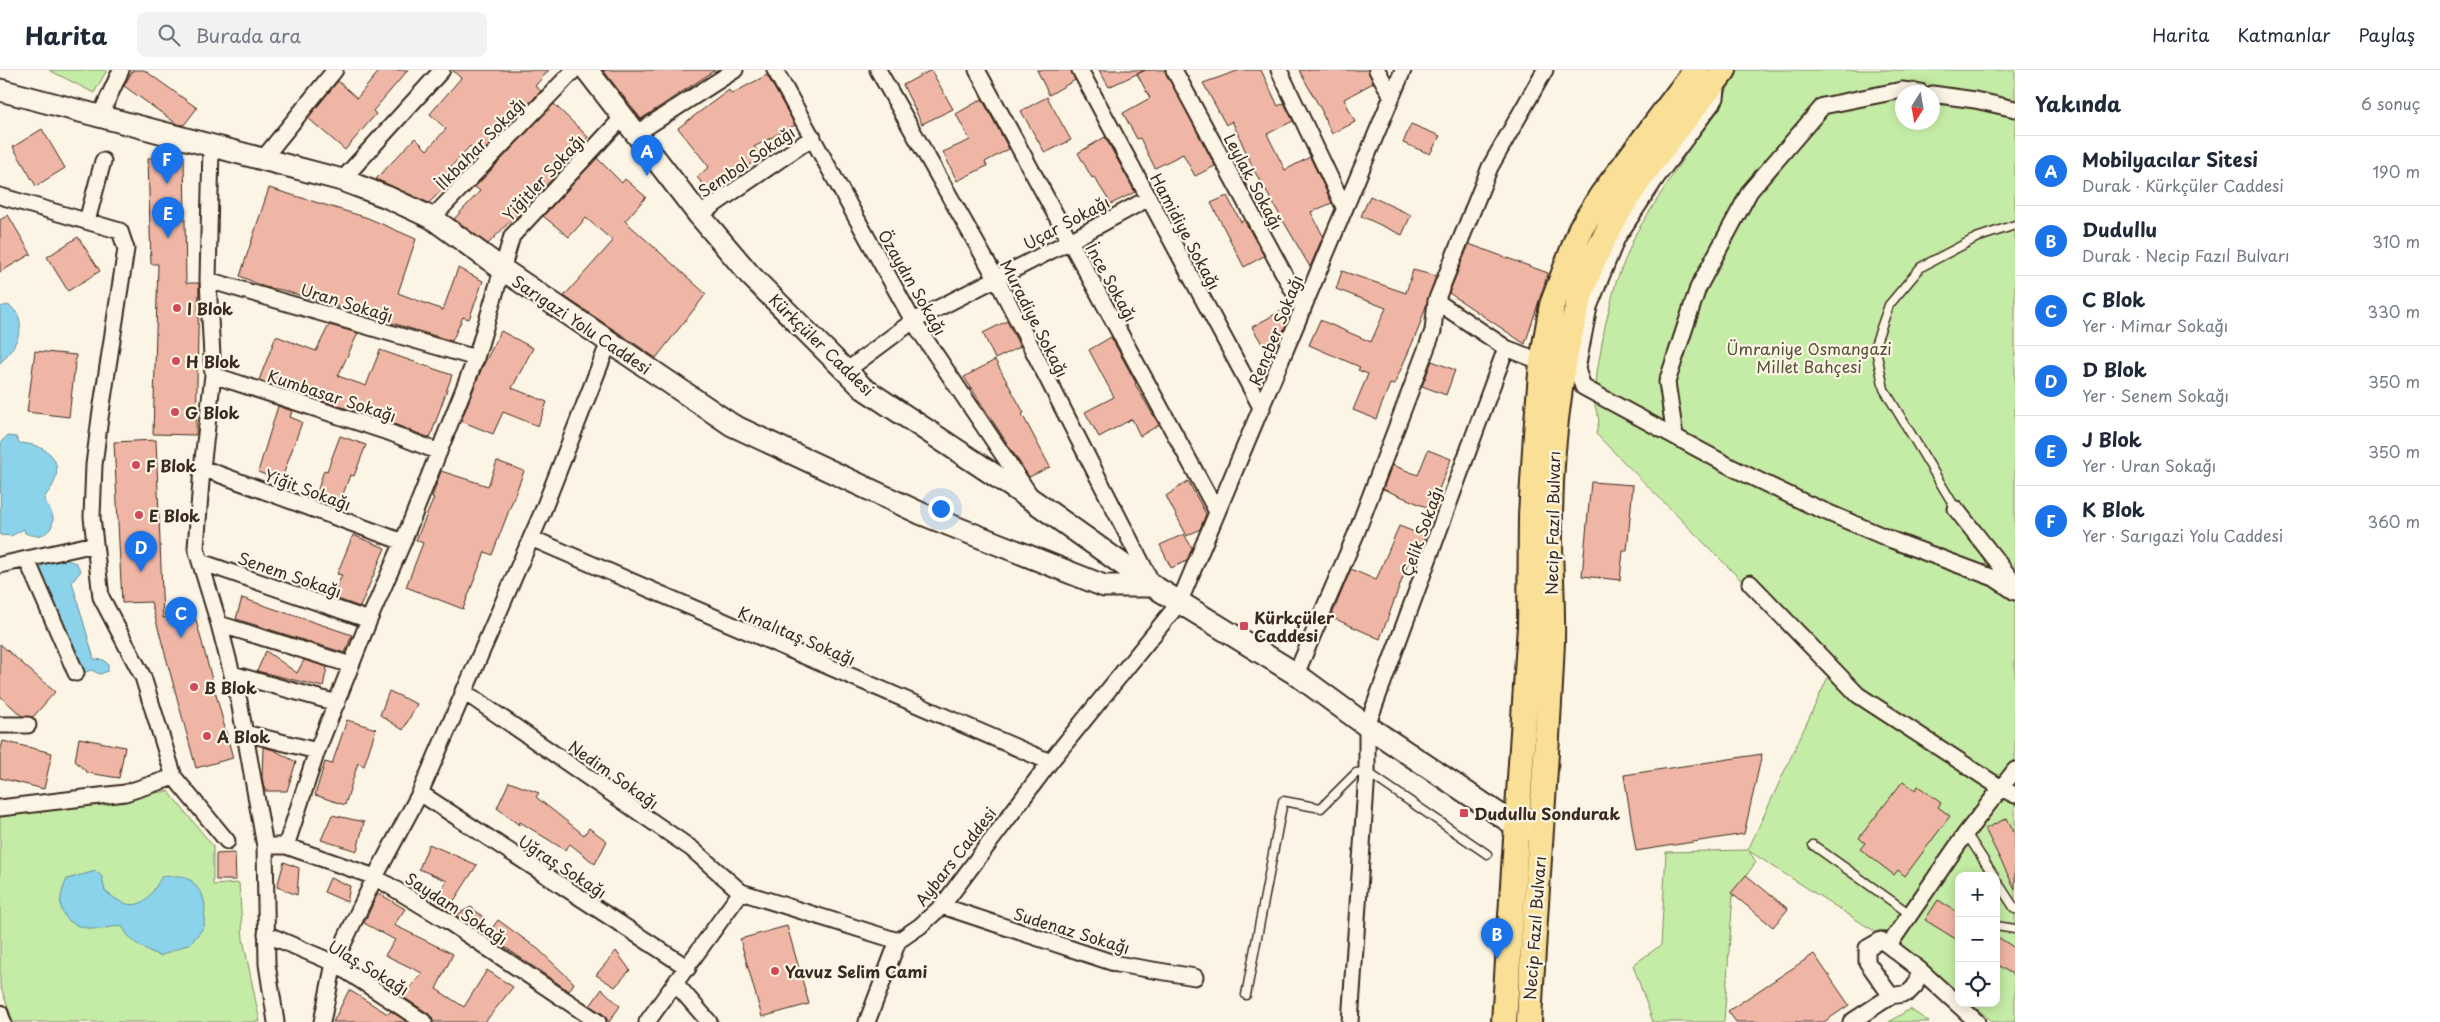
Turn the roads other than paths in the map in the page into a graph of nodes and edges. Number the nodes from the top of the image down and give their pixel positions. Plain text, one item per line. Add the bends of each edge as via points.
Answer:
1 (121, 70) edge
2 (335, 70) edge
3 (442, 70) edge
4 (574, 70) edge
5 (587, 70) edge
6 (736, 70) edge
7 (775, 70) edge
8 (878, 70) edge
9 (977, 70) edge
10 (1080, 70) edge
11 (1174, 70) edge
12 (1279, 70) edge
13 (1377, 70) edge
14 (1403, 70) edge
15 (1545, 70) edge
16 (1711, 72) edge
17 (0, 90) edge
18 (1895, 91) edge
19 (1391, 95) junction
20 (1940, 95) edge
21 (2015, 109) edge
22 (100, 116) junction
23 (623, 117) junction
24 (637, 133) junction
25 (813, 137) junction
26 (212, 146) junction
27 (262, 160) junction
28 (103, 161) dead end
29 (342, 180) junction
30 (0, 196) edge
31 (1148, 198) junction
32 (1344, 207) junction
33 (699, 215) junction
34 (432, 218) junction
35 (87, 221) junction
36 (2015, 225) edge
37 (1070, 241) junction
38 (502, 269) junction
39 (996, 278) junction
40 (208, 280) junction
41 (1436, 301) junction
42 (1303, 309) junction
43 (913, 322) junction
44 (609, 342) junction
45 (1506, 348) junction
46 (476, 358) junction
47 (1542, 362) junction
48 (846, 371) junction
49 (213, 375) junction
50 (1262, 409) junction
51 (1675, 436) junction
52 (439, 452) junction
53 (202, 468) junction
54 (1035, 502) junction
55 (1956, 509) joint
56 (1216, 510) junction
57 (531, 538) junction
58 (402, 542) junction
59 (95, 544) junction
60 (27, 560) junction
61 (201, 562) junction
62 (0, 565) edge
63 (1750, 583) dead end
64 (2015, 584) edge
65 (1153, 586) junction
66 (2015, 592) edge
67 (1179, 603) junction
68 (369, 620) junction
69 (219, 624) junction
70 (351, 665) junction
71 (76, 673) dead end
72 (232, 674) junction
73 (1296, 674) junction
74 (464, 691) junction
75 (337, 703) junction
76 (0, 725) edge
77 (28, 725) dead end
78 (1367, 726) junction
79 (245, 734) junction
80 (318, 751) junction
81 (1050, 762) junction
82 (2015, 770) edge
83 (1367, 772) junction
84 (174, 777) junction
85 (2008, 791) edge
86 (420, 793) junction
87 (0, 808) edge
88 (1518, 827) junction
89 (1541, 832) junction
90 (1966, 833) junction
91 (227, 841) dead end
92 (1813, 845) dead end
93 (265, 846) junction
94 (286, 846) junction
95 (1487, 854) dead end
96 (1991, 872) edge
97 (375, 877) junction
98 (2000, 886) edge
99 (741, 892) junction
100 (942, 906) junction
101 (2015, 909) edge
102 (1910, 914) junction
103 (2000, 927) edge
104 (2015, 929) edge
105 (266, 934) junction
106 (898, 941) junction
107 (1889, 945) junction
108 (334, 963) junction
109 (688, 968) junction
110 (1920, 970) junction
111 (1195, 977) dead end
112 (676, 984) junction
113 (1246, 995) dead end
114 (1891, 996) junction
115 (0, 1013) edge
116 (3, 1022) edge
117 (276, 1022) edge
118 (322, 1022) edge
119 (424, 1022) edge
120 (598, 1022) edge
121 (647, 1022) edge
122 (709, 1022) edge
123 (867, 1022) edge
124 (1350, 1022) edge
125 (1504, 1022) edge
126 (1529, 1022) edge
127 (1851, 1022) edge
128 (1977, 1022) edge

1 - 22 street
2 - 27 street
3 - 29 street
4 - 34 street, İlkbahar Sokağı
5 - 23 street, Kürkçüler Caddesi
6 - 24 street
7 - 25 street, Özaydın Sokağı
8 - 39 street, Muradiye Sokağı
9 - 37 street, İnce Sokağı
10 - 31 street, Hamidiye Sokağı
11 - 42 street, Leylak Sokağı
12 - 32 street
13 - 19 street
14 - 19 street, Rençber Sokağı
15 - 41 street via 1490,167
16 - 47 main road, Necip Fazıl Bulvarı via 1602,195 1581,228 1552,305
16 - 51 street via 1717,97 1657,177 1617,238 1589,307 1577,369 1583,387
16 - 89 main road, Necip Fazıl Bulvarı via 1691,110 1610,226 1591,265 1563,371 1554,434 1550,514 1552,638
17 - 22 street, Sarıgazi Yolu Caddesi
18 - 51 street via 1823,106 1750,191 1698,288 1667,382
19 - 32 street, Rençber Sokağı
20 - 21 street
22 - 26 street, Sarıgazi Yolu Caddesi
23 - 24 street, Kürkçüler Caddesi
23 - 38 street, Yiğitler Sokağı via 512,236
24 - 33 street, Kürkçüler Caddesi
25 - 33 street, Sembol Sokağı
25 - 43 street, Özaydın Sokağı
26 - 27 street, Sarıgazi Yolu Caddesi
26 - 40 street
27 - 29 street, Sarıgazi Yolu Caddesi
28 - 35 street
29 - 34 street, Sarıgazi Yolu Caddesi
30 - 35 street
31 - 37 street, Uçar Sokağı
31 - 50 street, Hamidiye Sokağı
32 - 42 street, Rençber Sokağı
33 - 48 street, Kürkçüler Caddesi via 750,275
34 - 38 street, Sarıgazi Yolu Caddesi
35 - 59 street via 120,231 126,249 94,466 92,517
36 - 55 lane via 1976,238 1921,268 1889,305 1875,345 1884,389
37 - 39 street, Uçar Sokağı
37 - 56 street, İnce Sokağı
38 - 44 street, Sarıgazi Yolu Caddesi
38 - 46 street, Yiğitler Sokağı
39 - 43 street, Uçar Sokağı
39 - 65 street, Muradiye Sokağı
40 - 46 street, Uran Sokağı
40 - 49 street
41 - 45 street
41 - 73 street via 1433,331 1356,534
42 - 50 street, Rençber Sokağı
43 - 48 street, Uçar Sokağı
43 - 54 street, Özaydın Sokağı
44 - 57 street
44 - 65 street, Sarıgazi Yolu Caddesi via 732,425 922,514 1104,586
45 - 47 street
45 - 78 street, Çelik Sokağı
46 - 52 street, Yiğitler Sokağı
47 - 88 main road, Necip Fazıl Bulvarı via 1531,515 1530,626
48 - 54 street, Kürkçüler Caddesi via 863,388
49 - 52 street, Kumbasar Sokağı via 398,435
49 - 53 street
50 - 56 street, Rençber Sokağı
51 - 66 street via 1808,504 1994,578
52 - 58 street, Yiğitler Sokağı
53 - 58 street, Yiğit Sokağı
53 - 61 street via 196,548
54 - 65 street, Kürkçüler Caddesi
55 - 64 street
56 - 67 street, Rençber Sokağı
57 - 74 street
57 - 81 street, Kınalıtaş Sokağı
58 - 68 street, Yiğitler Sokağı
59 - 60 street
59 - 84 street via 101,597 143,677
60 - 62 street
60 - 71 street
61 - 68 street, Senem Sokağı
61 - 69 street
63 - 85 street via 1858,696
65 - 67 street, Kürkçüler Caddesi
67 - 73 street, Kürkçüler Caddesi
67 - 81 street, Aybars Caddesi
68 - 70 street, Yiğitler Sokağı
69 - 70 street
69 - 72 street
70 - 75 street, Yiğitler Sokağı
72 - 75 street
72 - 79 street
73 - 78 street, Kürkçüler Caddesi
74 - 86 street
74 - 99 street, Nedim Sokağı via 692,849
75 - 80 street, Yiğitler Sokağı
76 - 77 street
78 - 83 street
78 - 88 street, Kürkçüler Caddesi
79 - 80 street
79 - 93 street
80 - 94 street, Yiğitler Sokağı
81 - 100 street, Aybars Caddesi
82 - 85 street
83 - 95 lane
83 - 113 lane via 1356,773 1321,808 1283,802
83 - 124 street
84 - 87 street via 125,793
84 - 91 street
85 - 90 street
86 - 97 street
86 - 109 street, Uğraş Sokağı
88 - 89 street, Kürkçüler Caddesi
88 - 125 main road, Necip Fazıl Bulvarı
89 - 126 main road, Necip Fazıl Bulvarı
90 - 96 lane
90 - 102 street
92 - 102 lane
93 - 94 street, Saydam Sokağı
93 - 105 street
94 - 97 street, Saydam Sokağı
97 - 108 street
97 - 120 street, Saydam Sokağı via 450,922
98 - 101 lane
99 - 106 street
99 - 109 street
100 - 106 street, Aybars Caddesi
100 - 111 street, Sudenaz Sokağı via 1116,964
102 - 107 street
103 - 104 lane
105 - 108 street, Ulaş Sokağı
105 - 117 street via 266,964
106 - 123 street
107 - 110 street
107 - 114 street via 1881,940 1874,942 1867,948 1867,962
108 - 118 street
108 - 119 street, Ulaş Sokağı
109 - 112 street
110 - 114 street via 1915,986 1908,993
110 - 128 street
112 - 121 street
112 - 122 street
114 - 127 street
115 - 116 street

